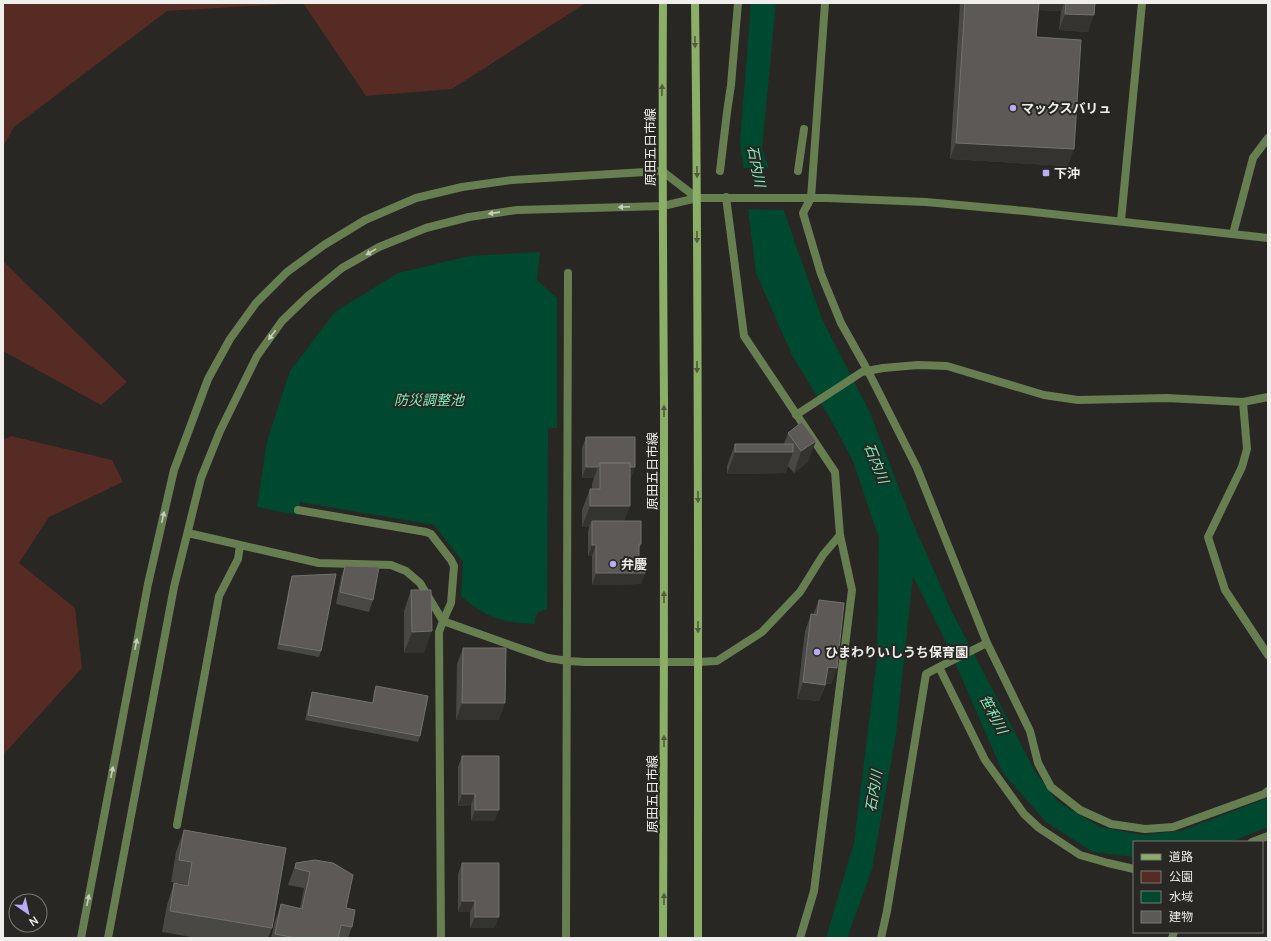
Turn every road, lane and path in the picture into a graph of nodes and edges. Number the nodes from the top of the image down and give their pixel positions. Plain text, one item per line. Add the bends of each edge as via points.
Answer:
1 (663, 3) edge
2 (695, 3) edge
3 (738, 3) edge
4 (825, 3) edge
5 (1142, 3) edge
6 (804, 129) dead end
7 (1268, 138) edge
8 (720, 170) dead end
9 (662, 171) junction
10 (798, 171) dead end
11 (730, 197) junction
12 (697, 198) junction
13 (811, 198) junction
14 (663, 206) junction
15 (1121, 221) junction
16 (1233, 234) junction
17 (1268, 238) edge
18 (568, 272) dead end
19 (865, 372) junction
20 (1268, 397) edge
21 (1243, 402) junction
22 (796, 415) junction
23 (298, 510) dead end
24 (188, 533) junction
25 (840, 535) junction
26 (240, 545) junction
27 (444, 621) junction
28 (984, 644) junction
29 (1268, 655) edge
30 (568, 661) junction
31 (665, 662) junction
32 (698, 662) junction
33 (941, 667) junction
34 (1268, 792) edge
35 (176, 825) dead end
36 (1268, 836) edge
37 (1255, 841) edge
38 (1133, 869) edge
39 (81, 938) edge
40 (108, 938) edge
41 (441, 938) edge
42 (566, 938) edge
43 (663, 938) edge
44 (698, 938) edge
45 (800, 938) edge
46 (882, 938) edge

9 -> 1 main road, 原田五日市線
2 -> 12 main road
3 - 8 street
4 - 13 street
5 - 15 street
6 - 10 street
7 - 16 street via 1254,158
9 - 12 street
9 - 14 main road, 原田五日市線
39 -> 9 street via 148,584 174,470 208,379 230,338 256,303 287,272 324,245 365,220 416,198 462,187 512,180
11 - 12 street
11 - 13 street
11 - 22 street via 744,336
12 - 14 street
12 -> 32 main road
13 - 15 street via 926,202
13 - 19 street via 803,213 821,274
14 -> 24 street via 517,210 469,217 426,228 379,247 342,268 282,321 256,356 220,430 201,478
31 -> 14 main road, 原田五日市線
15 - 16 street
16 - 17 street
18 - 30 street
19 - 21 street via 918,365 947,366 1044,395 1078,400 1167,398
19 - 22 street
19 - 28 street via 917,468
20 - 21 street
21 - 29 street via 1247,449 1242,467 1208,536 1225,590
22 - 25 street via 835,472
23 - 27 street via 430,534 454,566 451,603
24 - 26 street
24 - 40 street via 174,587
25 - 32 street via 823,555 800,592 762,632 717,661
25 - 45 street via 852,590 814,890
26 - 27 street via 319,562 391,566 406,572 420,583
26 - 35 street via 238,559 219,596
27 - 30 street via 548,658
27 - 41 street via 439,632
28 - 33 street
28 - 34 street via 1030,731 1038,763 1044,775 1051,787 1080,810 1111,824 1144,829 1173,827
30 - 31 street
30 - 42 street
31 - 32 street
43 -> 31 main road, 原田五日市線
32 - 44 main road
33 - 38 street via 986,760 1024,814 1039,828 1080,855
33 - 46 street via 926,674
36 - 37 street

